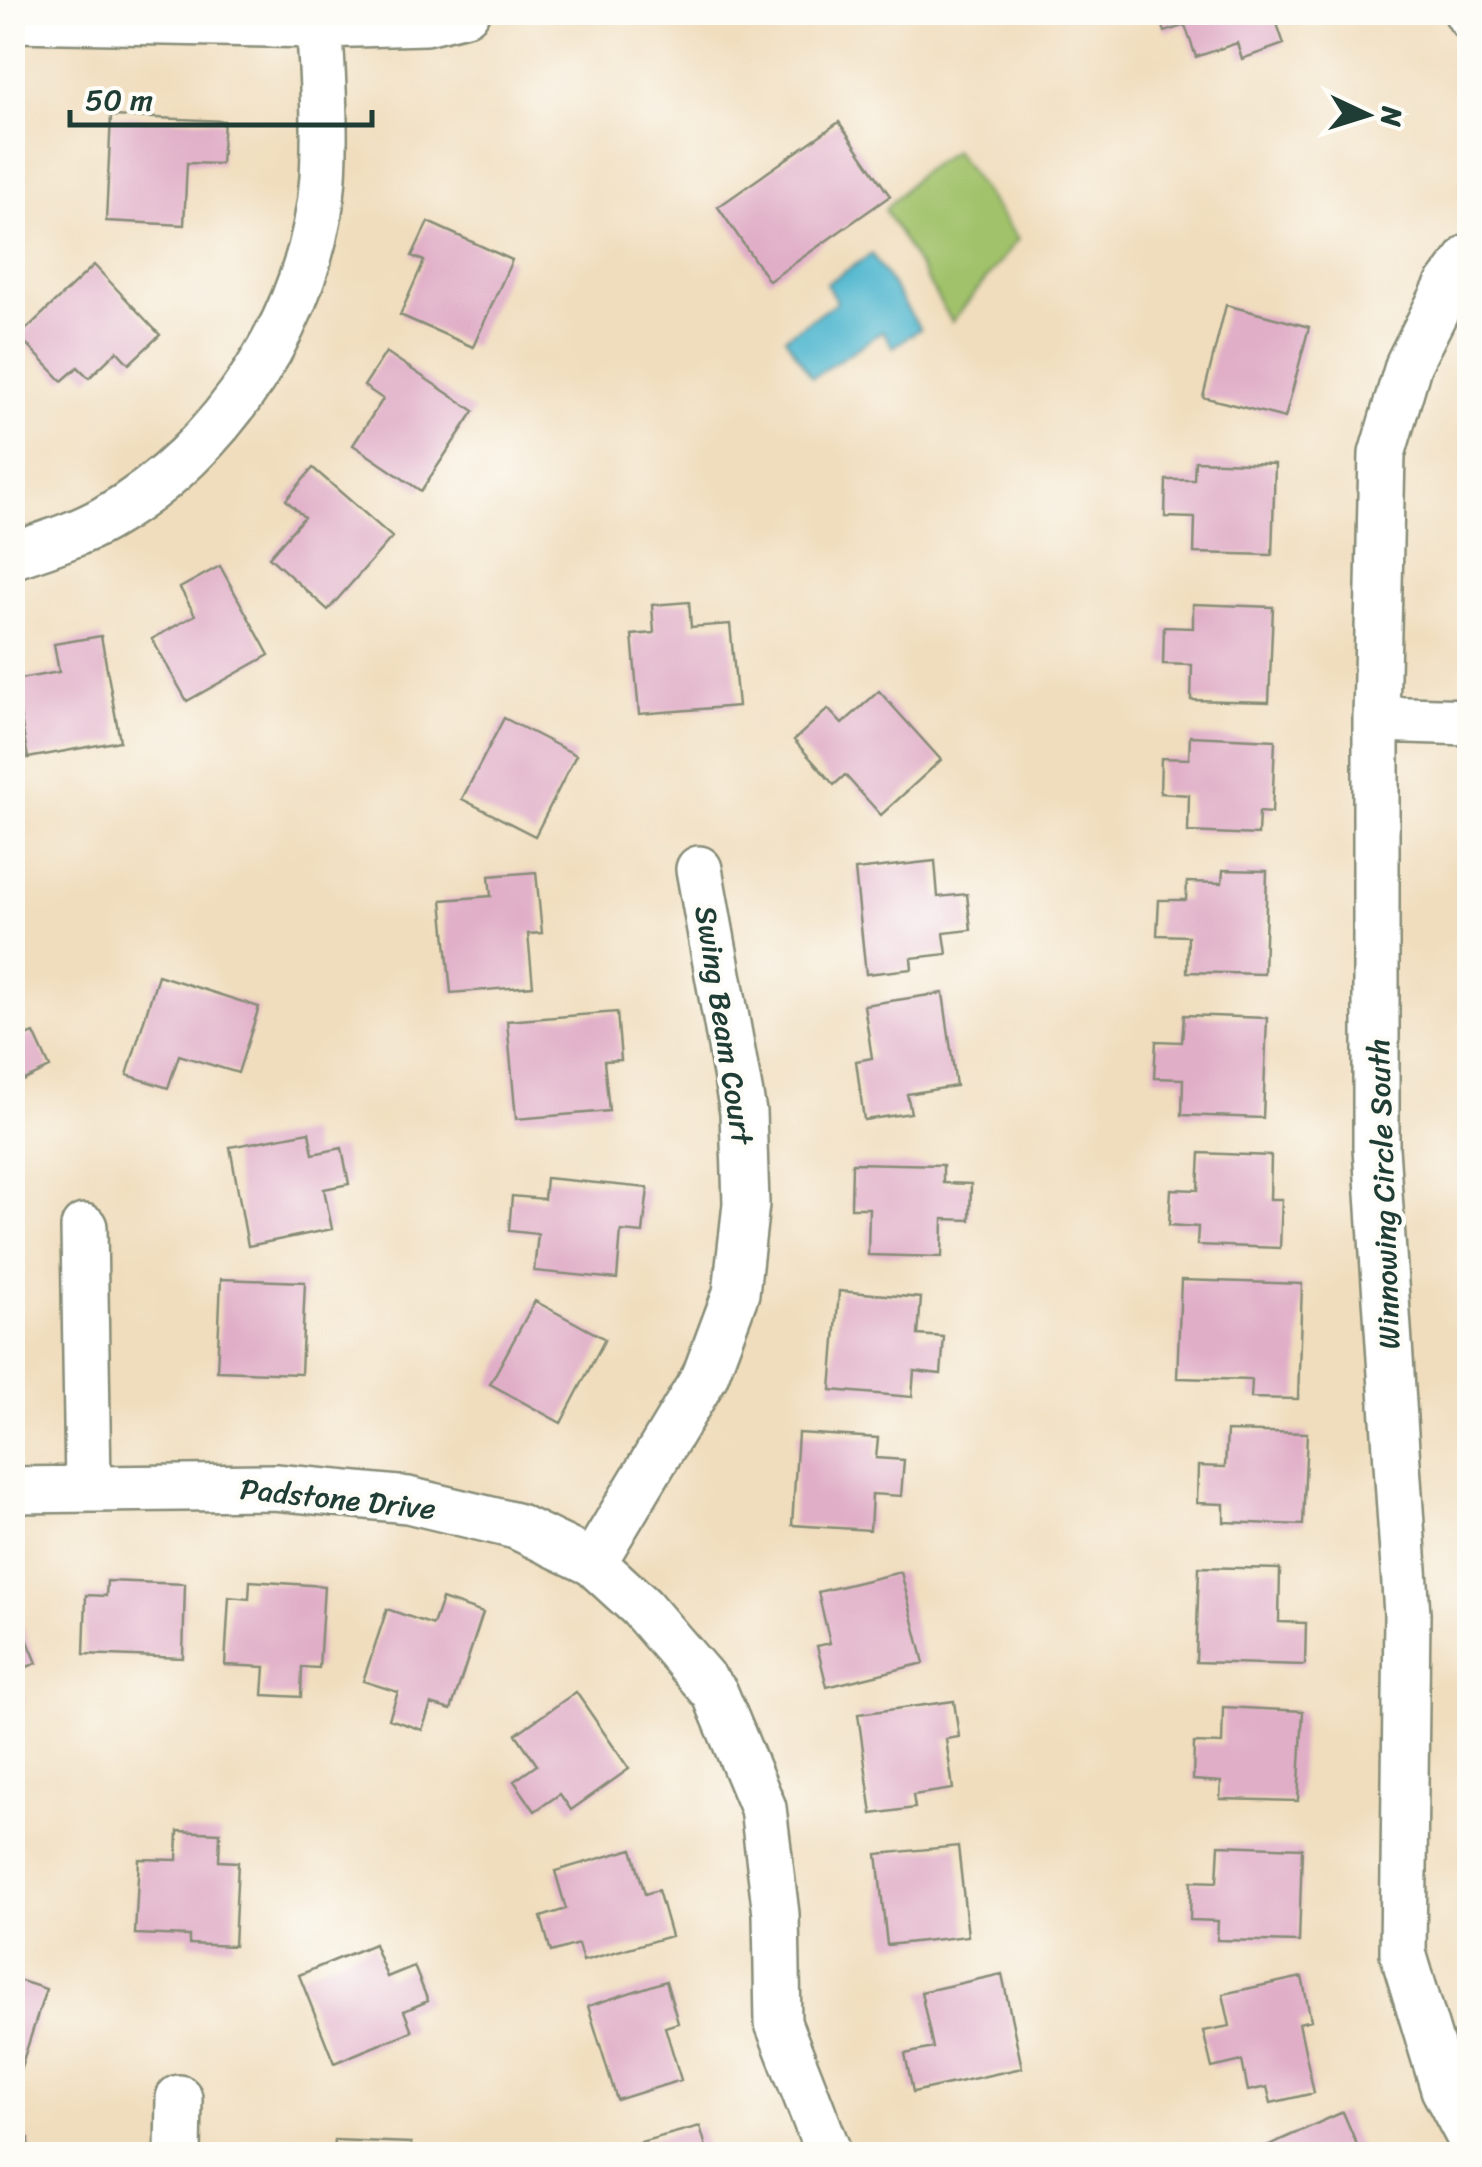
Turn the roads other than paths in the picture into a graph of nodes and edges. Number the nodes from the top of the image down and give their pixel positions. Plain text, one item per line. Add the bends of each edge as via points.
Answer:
1 (466, 12) edge
2 (12, 19) edge
3 (319, 24) junction
4 (1470, 257) edge
5 (12, 556) edge
6 (1376, 719) junction
7 (1470, 722) edge
8 (699, 870) dead end
9 (84, 1226) dead end
10 (88, 1487) junction
11 (12, 1490) edge
12 (593, 1563) junction
13 (178, 2098) dead end
14 (1470, 2138) edge
15 (178, 2154) edge
16 (829, 2154) edge

1 - 3 street via 426,22
2 - 3 street
3 - 5 street via 323,180 314,236 282,328 257,372 194,452 155,483 104,520
4 - 6 street, Winnowing Circle South via 1409,363 1382,454
6 - 7 street
6 - 14 street, Winnowing Circle South via 1376,1148 1407,1614 1403,1953 1444,2088
8 - 12 street, Swing Beam Court via 743,1112 746,1204 736,1292 705,1376
9 - 10 street
10 - 11 street, Padstone Drive
10 - 12 street, Padstone Drive via 275,1487 408,1500 516,1526
12 - 16 street, Padstone Drive via 715,1693 763,1808 776,1914 778,2022
13 - 15 street

